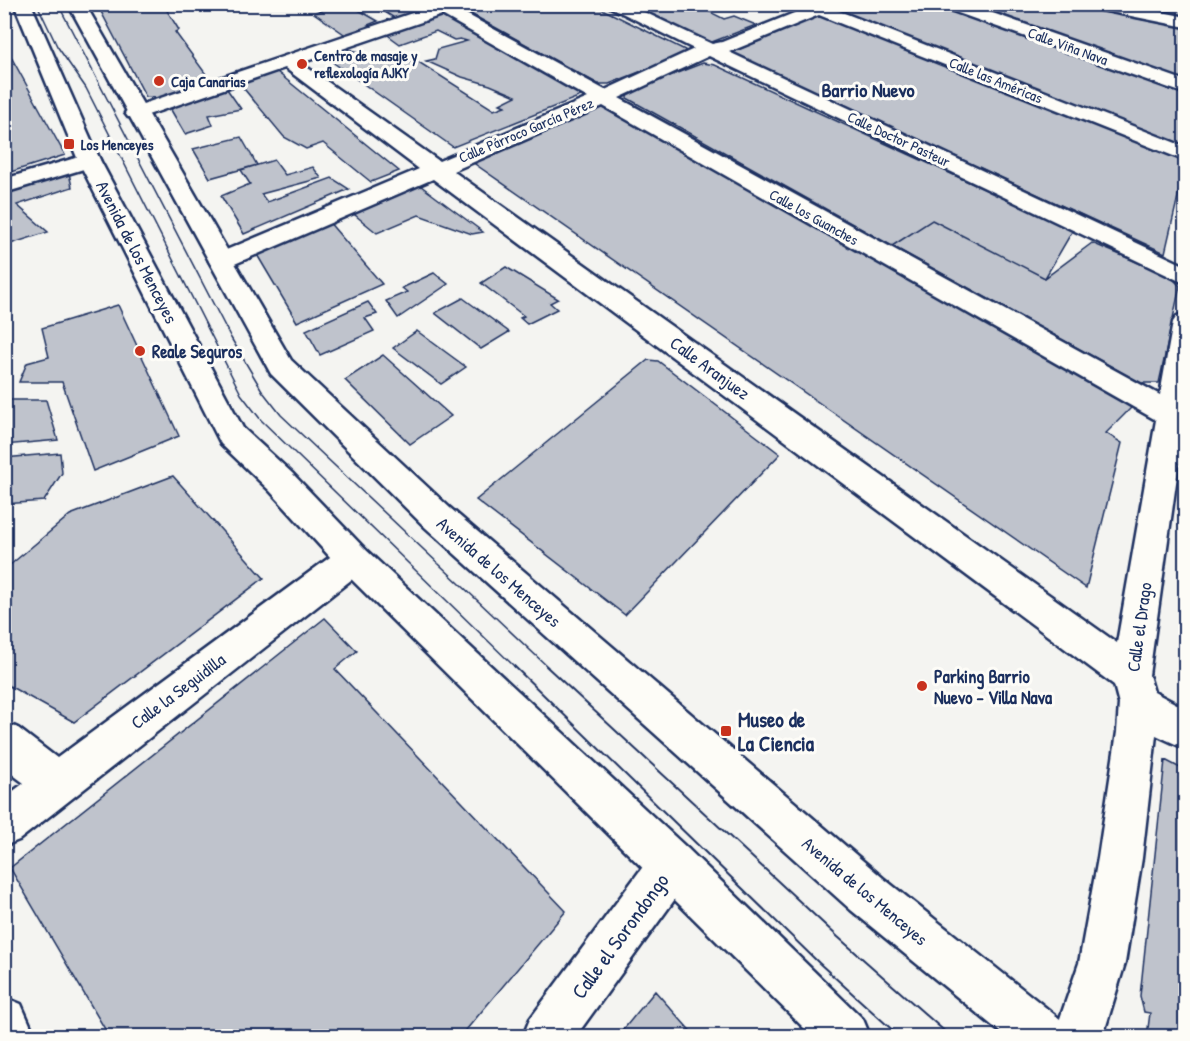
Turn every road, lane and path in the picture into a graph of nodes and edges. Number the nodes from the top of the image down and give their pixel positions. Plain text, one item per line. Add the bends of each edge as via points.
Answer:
1 (21, 4) edge
2 (76, 4) edge
3 (612, 4) edge
4 (950, 4) edge
5 (1096, 4) edge
6 (820, 6) edge
7 (451, 7) edge
8 (4, 8) edge
9 (1185, 22) edge
10 (708, 50) junction
11 (288, 62) junction
12 (1185, 88) edge
13 (602, 99) junction
14 (135, 113) junction
15 (1185, 155) edge
16 (89, 160) junction
17 (436, 168) junction
18 (4, 186) edge
19 (220, 261) junction
20 (1185, 276) edge
21 (1185, 322) edge
22 (1178, 419) edge
23 (353, 559) junction
24 (1134, 689) junction
25 (1185, 730) edge
26 (4, 742) edge
27 (57, 783) junction
28 (4, 825) edge
29 (672, 865) junction
30 (4, 1021) edge
31 (11, 1036) edge
32 (547, 1036) edge
33 (846, 1036) edge
34 (1043, 1036) edge
35 (1079, 1036) edge

1 - 8 street
1 - 16 street, Avenida de los Menceyes
2 - 14 street, Avenida de los Menceyes
3 - 10 street, Calle Doctor Pasteur
4 - 12 street, Calle Viña Nava
5 - 9 street
6 - 10 street, Calle Párroco García Pérez via 726,47
6 - 15 street, Calle las Américas
7 - 11 street
7 - 13 street, Calle los Guanches
10 - 13 street, Calle Párroco García Pérez
10 - 20 street, Calle Doctor Pasteur
11 - 14 street
11 - 17 street, Calle Aranjuez
13 - 17 street, Calle Párroco García Pérez
13 - 22 street, Calle los Guanches
14 - 19 street, Avenida de los Menceyes
16 - 18 street
16 - 23 street, Avenida de los Menceyes via 232,436
17 - 19 street, Calle Párroco García Pérez
17 - 24 street, Calle Aranjuez
19 - 34 street, Avenida de los Menceyes via 281,368 438,518 867,894
21 - 22 street, Calle el Drago
22 - 24 street, Calle el Drago
23 - 27 street, Calle la Seguidilla
23 - 29 street, Avenida de los Menceyes
24 - 25 street, Calle Aranjuez
24 - 35 street, Calle el Drago via 1137,732 1122,847 1102,963
26 - 27 street
27 - 28 street, Calle la Seguidilla
29 - 32 street, Calle el Sorondongo
29 - 33 street, Avenida de los Menceyes
30 - 31 street

